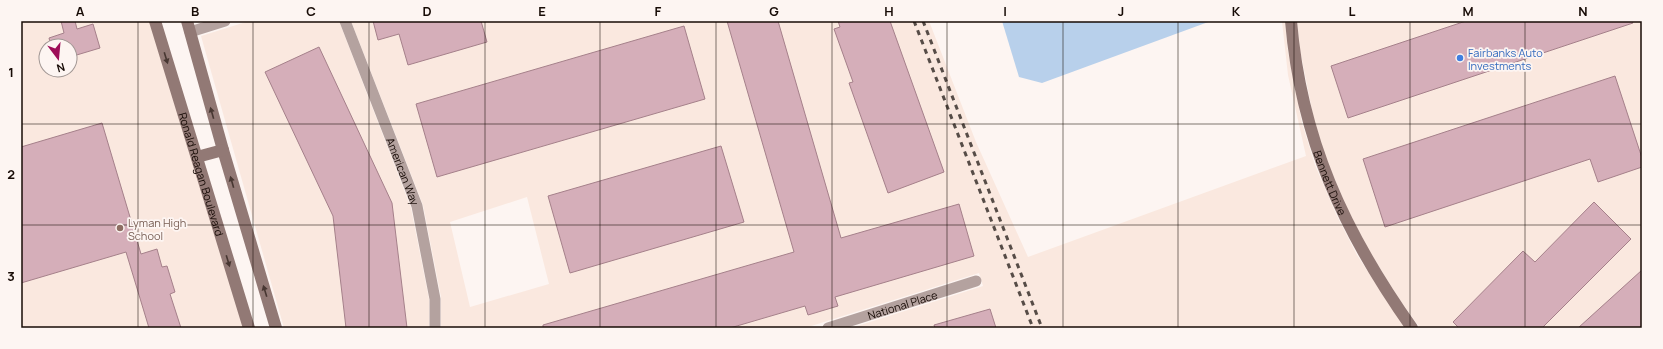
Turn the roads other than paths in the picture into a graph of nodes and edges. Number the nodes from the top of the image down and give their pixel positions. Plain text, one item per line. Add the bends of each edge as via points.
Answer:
1 (155, 21) edge
2 (225, 21) edge
3 (345, 21) edge
4 (1291, 21) edge
5 (188, 26) edge
6 (223, 150) junction
7 (197, 157) junction
8 (976, 281) dead end
9 (249, 328) edge
10 (276, 328) edge
11 (435, 328) edge
12 (829, 328) edge
13 (1412, 328) edge

1 -> 7 main road, Ronald Reagan Boulevard
2 - 5 street
3 - 11 street, American Way via 417,206 435,299
4 - 13 main road, Bennett Drive via 1308,121 1321,163 1341,211 1363,252
6 -> 5 main road
6 - 7 main road
10 -> 6 main road
7 -> 9 main road, Ronald Reagan Boulevard
8 - 12 street, National Place

